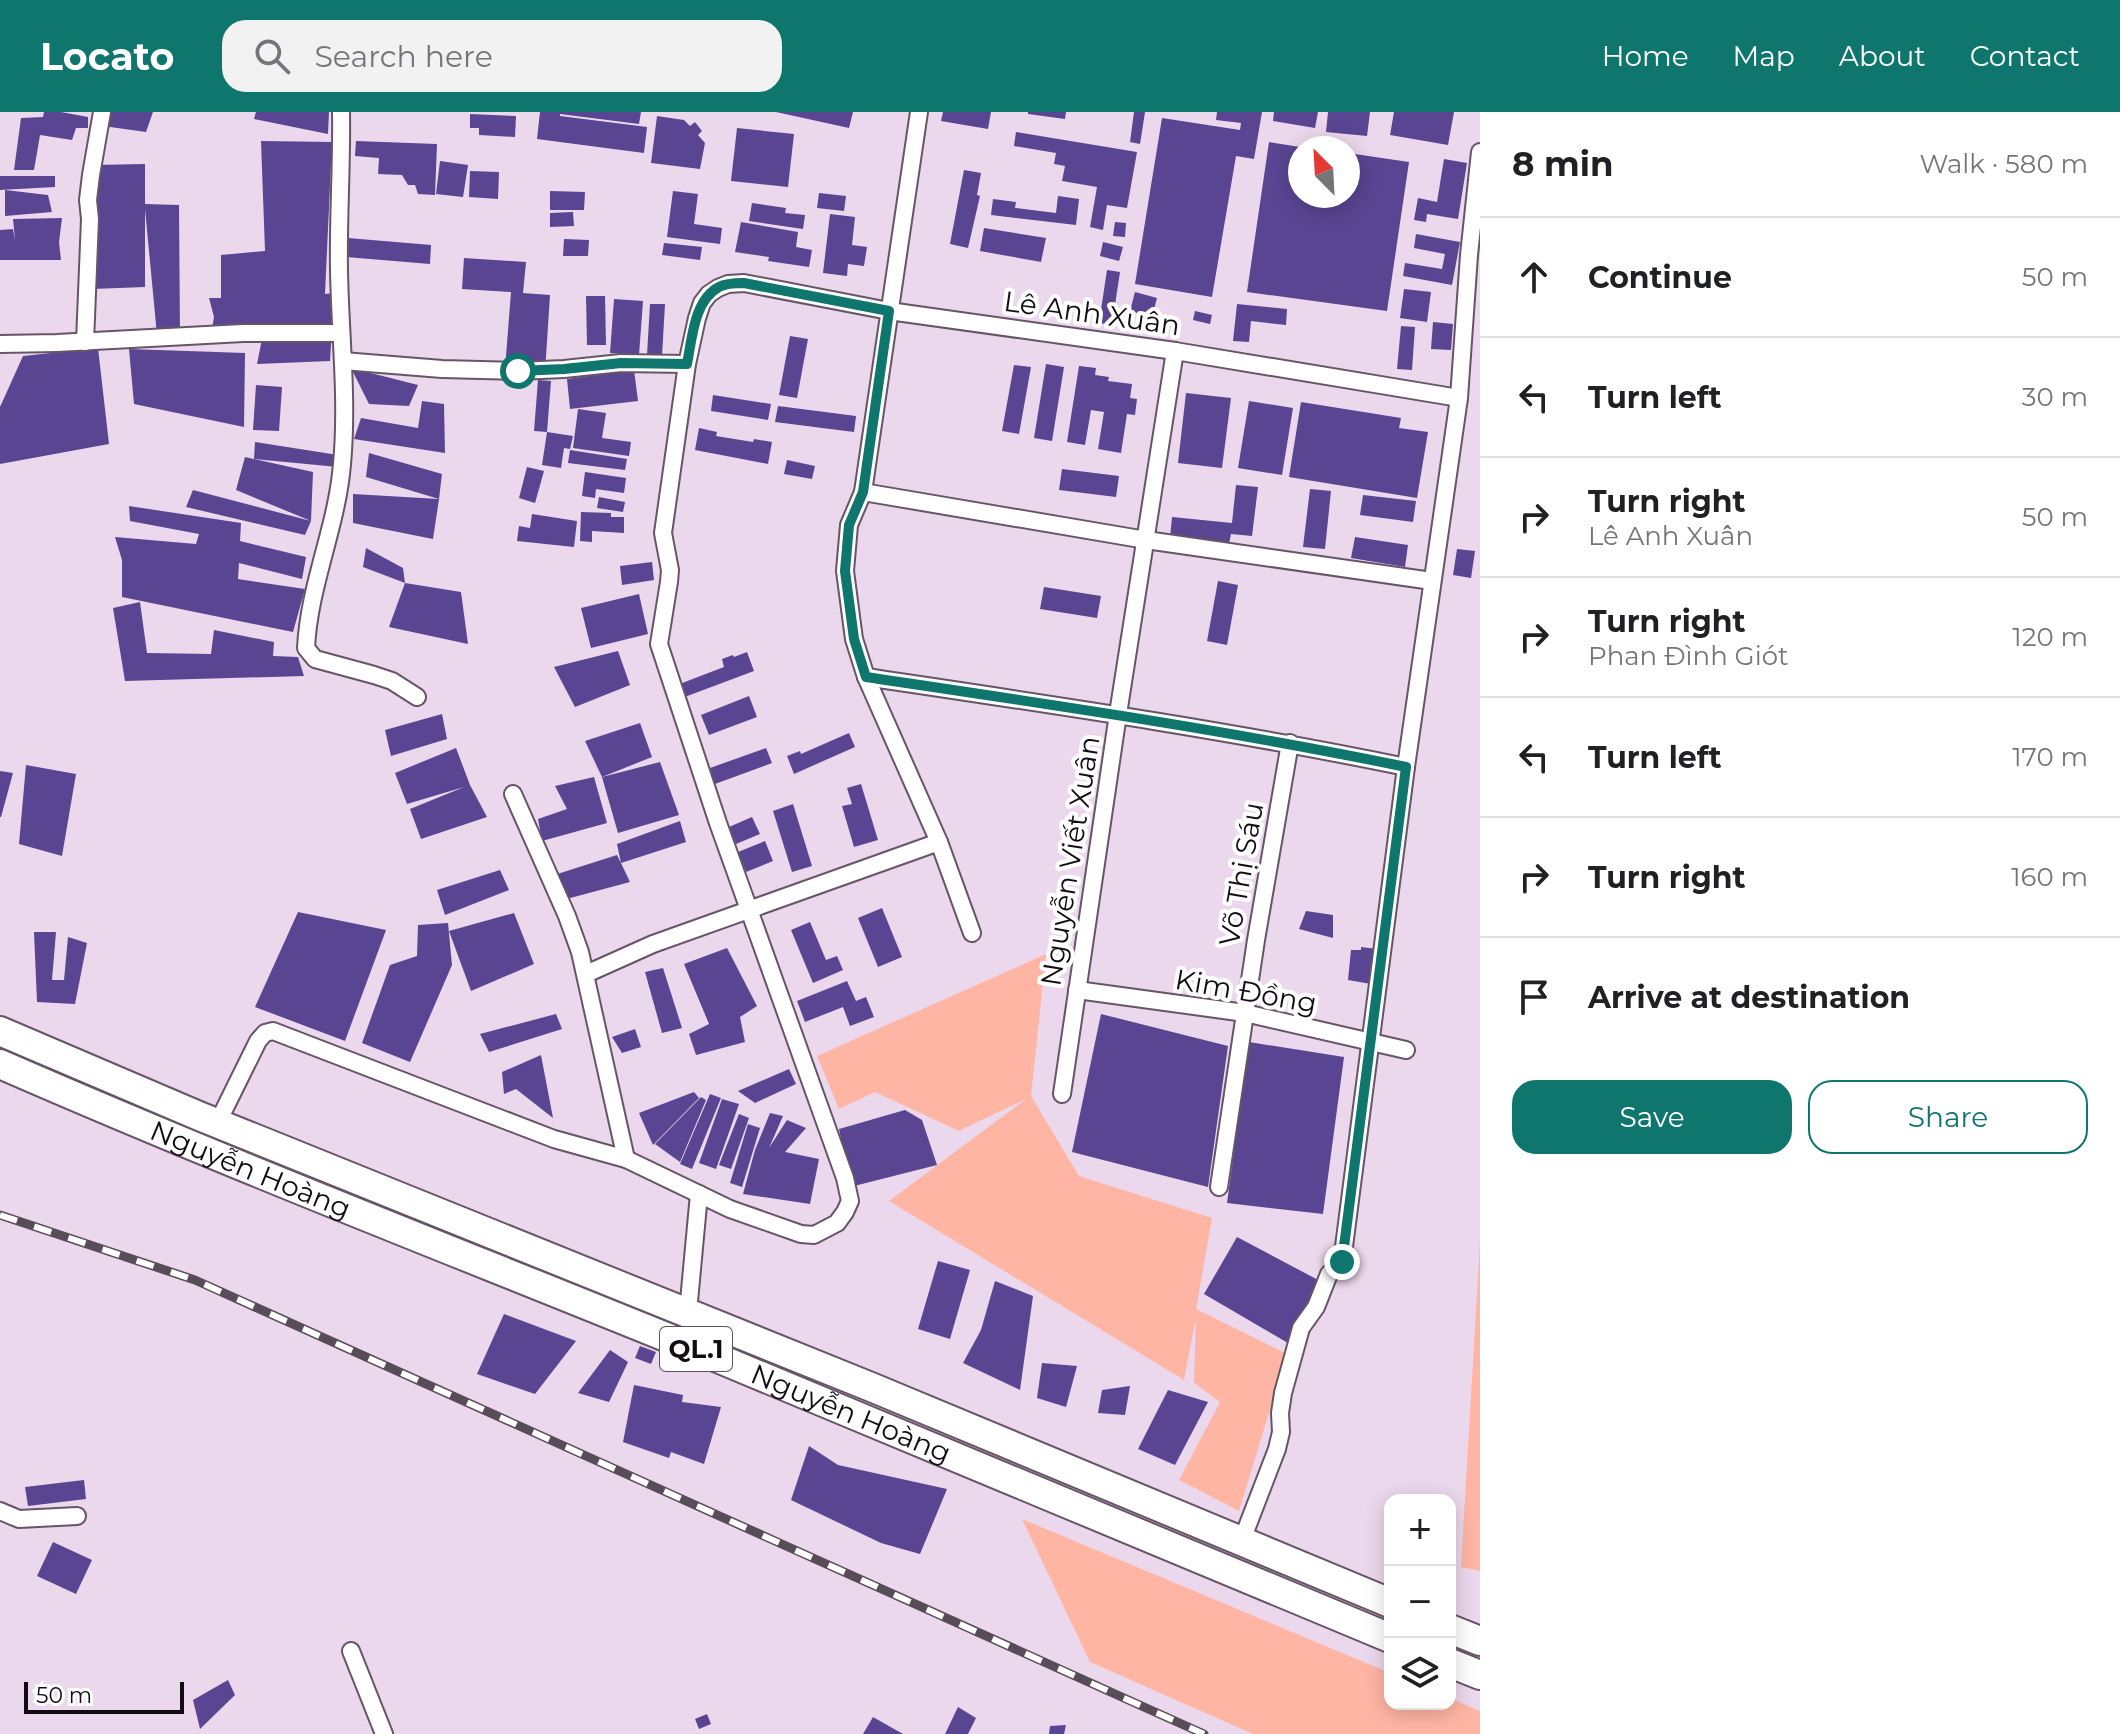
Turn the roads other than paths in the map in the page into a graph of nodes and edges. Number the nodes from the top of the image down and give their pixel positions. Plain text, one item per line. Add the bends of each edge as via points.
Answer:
1 (102, 112) edge
2 (341, 112) edge
3 (919, 112) edge
4 (1480, 152) edge
5 (889, 311) junction
6 (341, 333) junction
7 (85, 342) junction
8 (0, 344) edge
9 (1175, 351) junction
10 (343, 361) junction
11 (687, 364) junction
12 (1459, 398) junction
13 (863, 492) junction
14 (1146, 540) junction
15 (1432, 581) junction
16 (866, 677) junction
17 (417, 697) dead end
18 (1118, 714) junction
19 (1290, 743) junction
20 (1406, 767) junction
21 (513, 794) dead end
22 (939, 842) junction
23 (749, 909) junction
24 (972, 933) dead end
25 (586, 974) junction
26 (1077, 990) junction
27 (1245, 1013) junction
28 (0, 1031) edge
29 (1369, 1041) junction
30 (1406, 1050) dead end
31 (0, 1064) edge
32 (1062, 1094) dead end
33 (217, 1124) junction
34 (626, 1159) junction
35 (1219, 1187) dead end
36 (699, 1194) junction
37 (688, 1312) junction
38 (0, 1511) edge
39 (77, 1516) dead end
40 (1242, 1540) junction
41 (1384, 1600) edge
42 (1456, 1631) edge
43 (1384, 1636) edge
44 (1480, 1641) edge
45 (351, 1651) dead end
46 (1456, 1665) edge
47 (1480, 1675) edge
48 (384, 1734) edge

1 - 7 street via 88,200
2 - 6 street
3 - 5 street
4 - 12 street
5 - 9 street, Lê Anh Xuân
5 - 11 street, Lê Anh Xuân via 728,284 702,303
5 - 13 street
6 - 7 street
6 - 10 street
7 - 8 street
9 - 12 street, Lê Anh Xuân
9 - 14 street, Nguyễn Viết Xuân
10 - 11 street via 518,371
10 - 17 street via 343,462 306,648 315,659 392,681
11 - 23 street via 663,533 670,570 659,644
12 - 15 street
13 - 14 street
13 - 16 street via 849,525 845,571 854,639
14 - 15 street
14 - 18 street, Nguyễn Viết Xuân
15 - 20 street
16 - 18 street
16 - 22 street
18 - 19 street
18 - 26 street, Nguyễn Viết Xuân
19 - 20 street
19 - 27 street, Võ Thị Sáu
20 - 29 street
21 - 25 street via 567,916
22 - 23 street
22 - 24 street
23 - 25 street
23 - 36 street via 850,1201 837,1223 814,1235 781,1228
25 - 34 street
26 - 27 street, Kim Đồng
26 - 32 street, Nguyễn Viết Xuân
27 - 29 street, Kim Đồng
27 - 35 street, Võ Thị Sáu
28 - 33 highway, Nguyễn Hoàng / QL.1
29 - 30 street, Kim Đồng
29 - 40 street via 1342,1262 1329,1274 1301,1328 1283,1393 1277,1449
31 - 43 highway, Nguyễn Hoàng / QL.1
33 - 34 street via 258,1041 273,1031 554,1139
33 - 37 highway, Nguyễn Hoàng / QL.1
34 - 36 street
36 - 37 street
37 - 40 highway, Nguyễn Hoàng / QL.1
38 - 39 street via 19,1519
40 - 41 highway, Nguyễn Hoàng / QL.1
42 - 44 highway
45 - 48 street
46 - 47 highway

